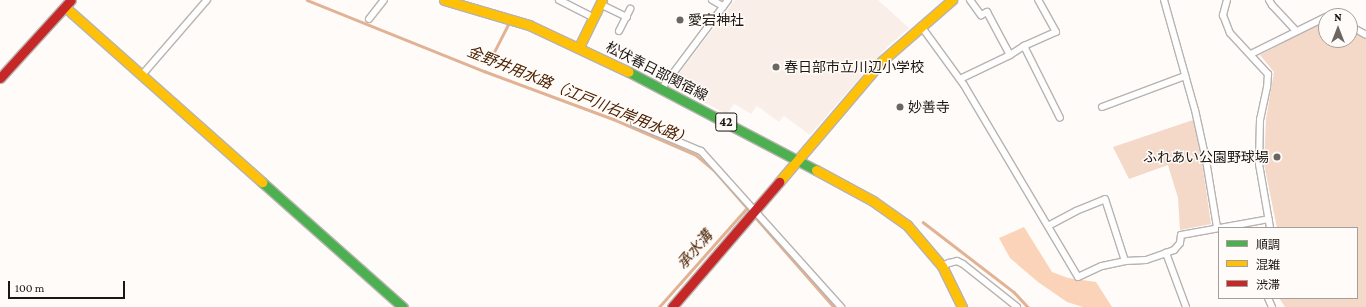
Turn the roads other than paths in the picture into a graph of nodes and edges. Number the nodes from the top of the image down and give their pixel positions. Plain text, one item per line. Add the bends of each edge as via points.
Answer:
1 (207, 0) edge
2 (384, 0) edge
3 (559, 0) edge
4 (712, 0) edge
5 (728, 0) edge
6 (952, 0) edge
7 (970, 0) edge
8 (1038, 0) edge
9 (1164, 0) edge
10 (1227, 0) edge
11 (1269, 0) edge
12 (447, 1) edge
13 (601, 2) edge
14 (68, 3) edge
15 (723, 6) junction
16 (630, 9) dead end
17 (593, 17) junction
18 (626, 17) junction
19 (369, 19) dead end
20 (1318, 20) edge
21 (921, 26) junction
22 (1296, 30) junction
23 (619, 31) dead end
24 (1024, 46) junction
25 (579, 47) junction
26 (1251, 54) junction
27 (1010, 55) junction
28 (142, 75) junction
29 (1185, 76) junction
30 (0, 78) edge
31 (960, 79) junction
32 (662, 88) junction
33 (1102, 107) dead end
34 (1060, 118) dead end
35 (634, 123) dead end
36 (796, 160) junction
37 (753, 213) junction
38 (1270, 219) junction
39 (1048, 226) junction
40 (1217, 227) junction
41 (1270, 227) edge
42 (1166, 253) junction
43 (1125, 261) junction
44 (942, 266) junction
45 (403, 307) edge
46 (672, 307) edge
47 (840, 307) edge
48 (962, 307) edge
49 (1017, 307) edge
50 (1186, 307) edge

1 - 28 street
2 - 19 street
3 - 17 street
4 - 15 street
5 - 15 street
6 - 21 street
7 - 27 street via 981,15 987,12
8 - 24 street via 1056,32
9 - 29 street
10 - 26 street via 1223,15 1230,33
11 - 22 street
12 - 25 street, 松伏春日部関宿線 / 42 via 529,25
13 - 17 street
13 - 18 street
14 - 28 street
14 - 30 street
15 - 32 street
16 - 18 street
17 - 25 street
18 - 23 street
20 - 22 street
21 - 31 street
21 - 36 street via 882,61
22 - 26 street
24 - 27 street
24 - 34 street
25 - 32 street, 松伏春日部関宿線 / 42
26 - 38 street via 1268,74 1260,119 1259,164
27 - 31 street
28 - 45 street
29 - 33 street
29 - 40 street via 1204,153
31 - 39 street
32 - 36 street, 松伏春日部関宿線 / 42
35 - 37 street via 702,151
36 - 37 street
36 - 44 street, 松伏春日部関宿線 / 42 via 889,211 921,240
37 - 46 street
37 - 47 street
38 - 40 street
38 - 41 street
39 - 43 street via 1078,276 1102,266
39 - 43 street via 1076,210 1105,199
40 - 42 street via 1181,235 1180,243 1174,250
42 - 43 street via 1146,260
42 - 50 street
44 - 48 street, 松伏春日部関宿線 / 42
44 - 49 street via 957,262 963,264

